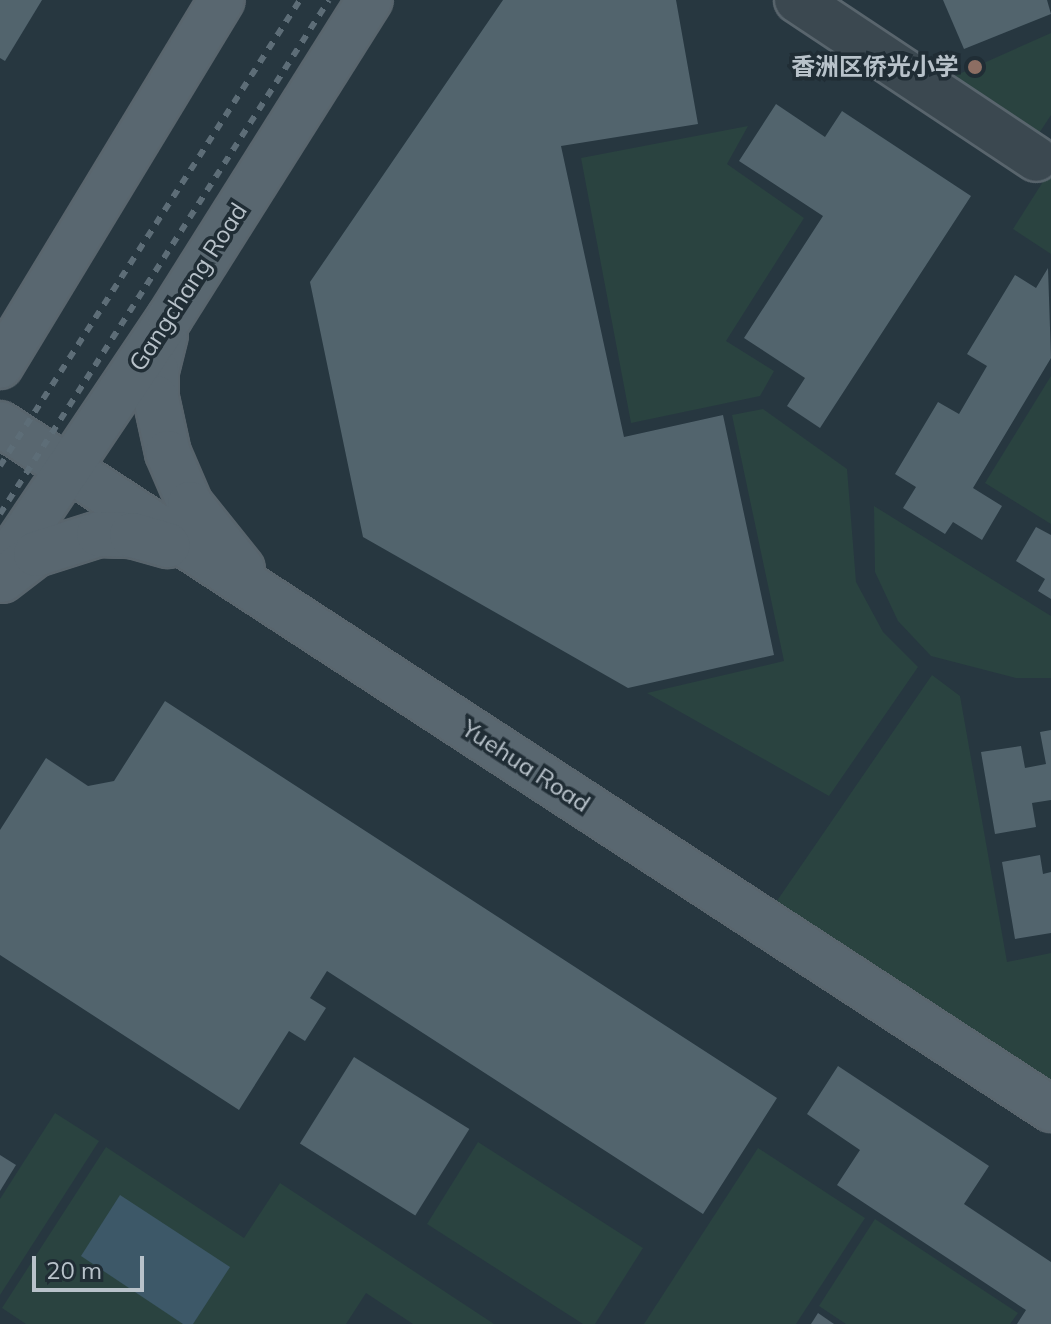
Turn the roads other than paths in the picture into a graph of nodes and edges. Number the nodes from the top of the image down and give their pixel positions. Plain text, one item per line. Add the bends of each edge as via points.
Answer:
1 (222, 0) edge
2 (370, 0) edge
3 (797, 0) edge
4 (1036, 159) dead end
5 (69, 252) junction
6 (0, 303) edge
7 (170, 317) junction
8 (0, 366) edge
9 (0, 424) edge
10 (66, 470) junction
11 (200, 556) junction
12 (0, 570) edge
13 (0, 581) edge
14 (287, 613) junction
15 (1051, 1109) edge

1 - 5 main road
2 - 7 main road, Gangchang Road
3 - 4 lane
5 - 6 main road
5 - 8 main road
7 - 10 main road, Gangchang Road
7 - 14 main road via 156,370 156,398 179,482 222,547
9 - 10 main road, Yuehua Road
10 - 11 main road, Yuehua Road
10 - 12 main road, Gangchang Road
11 - 13 main road via 132,535 99,534 36,554
11 - 14 main road, Yuehua Road
14 - 15 main road, Yuehua Road

